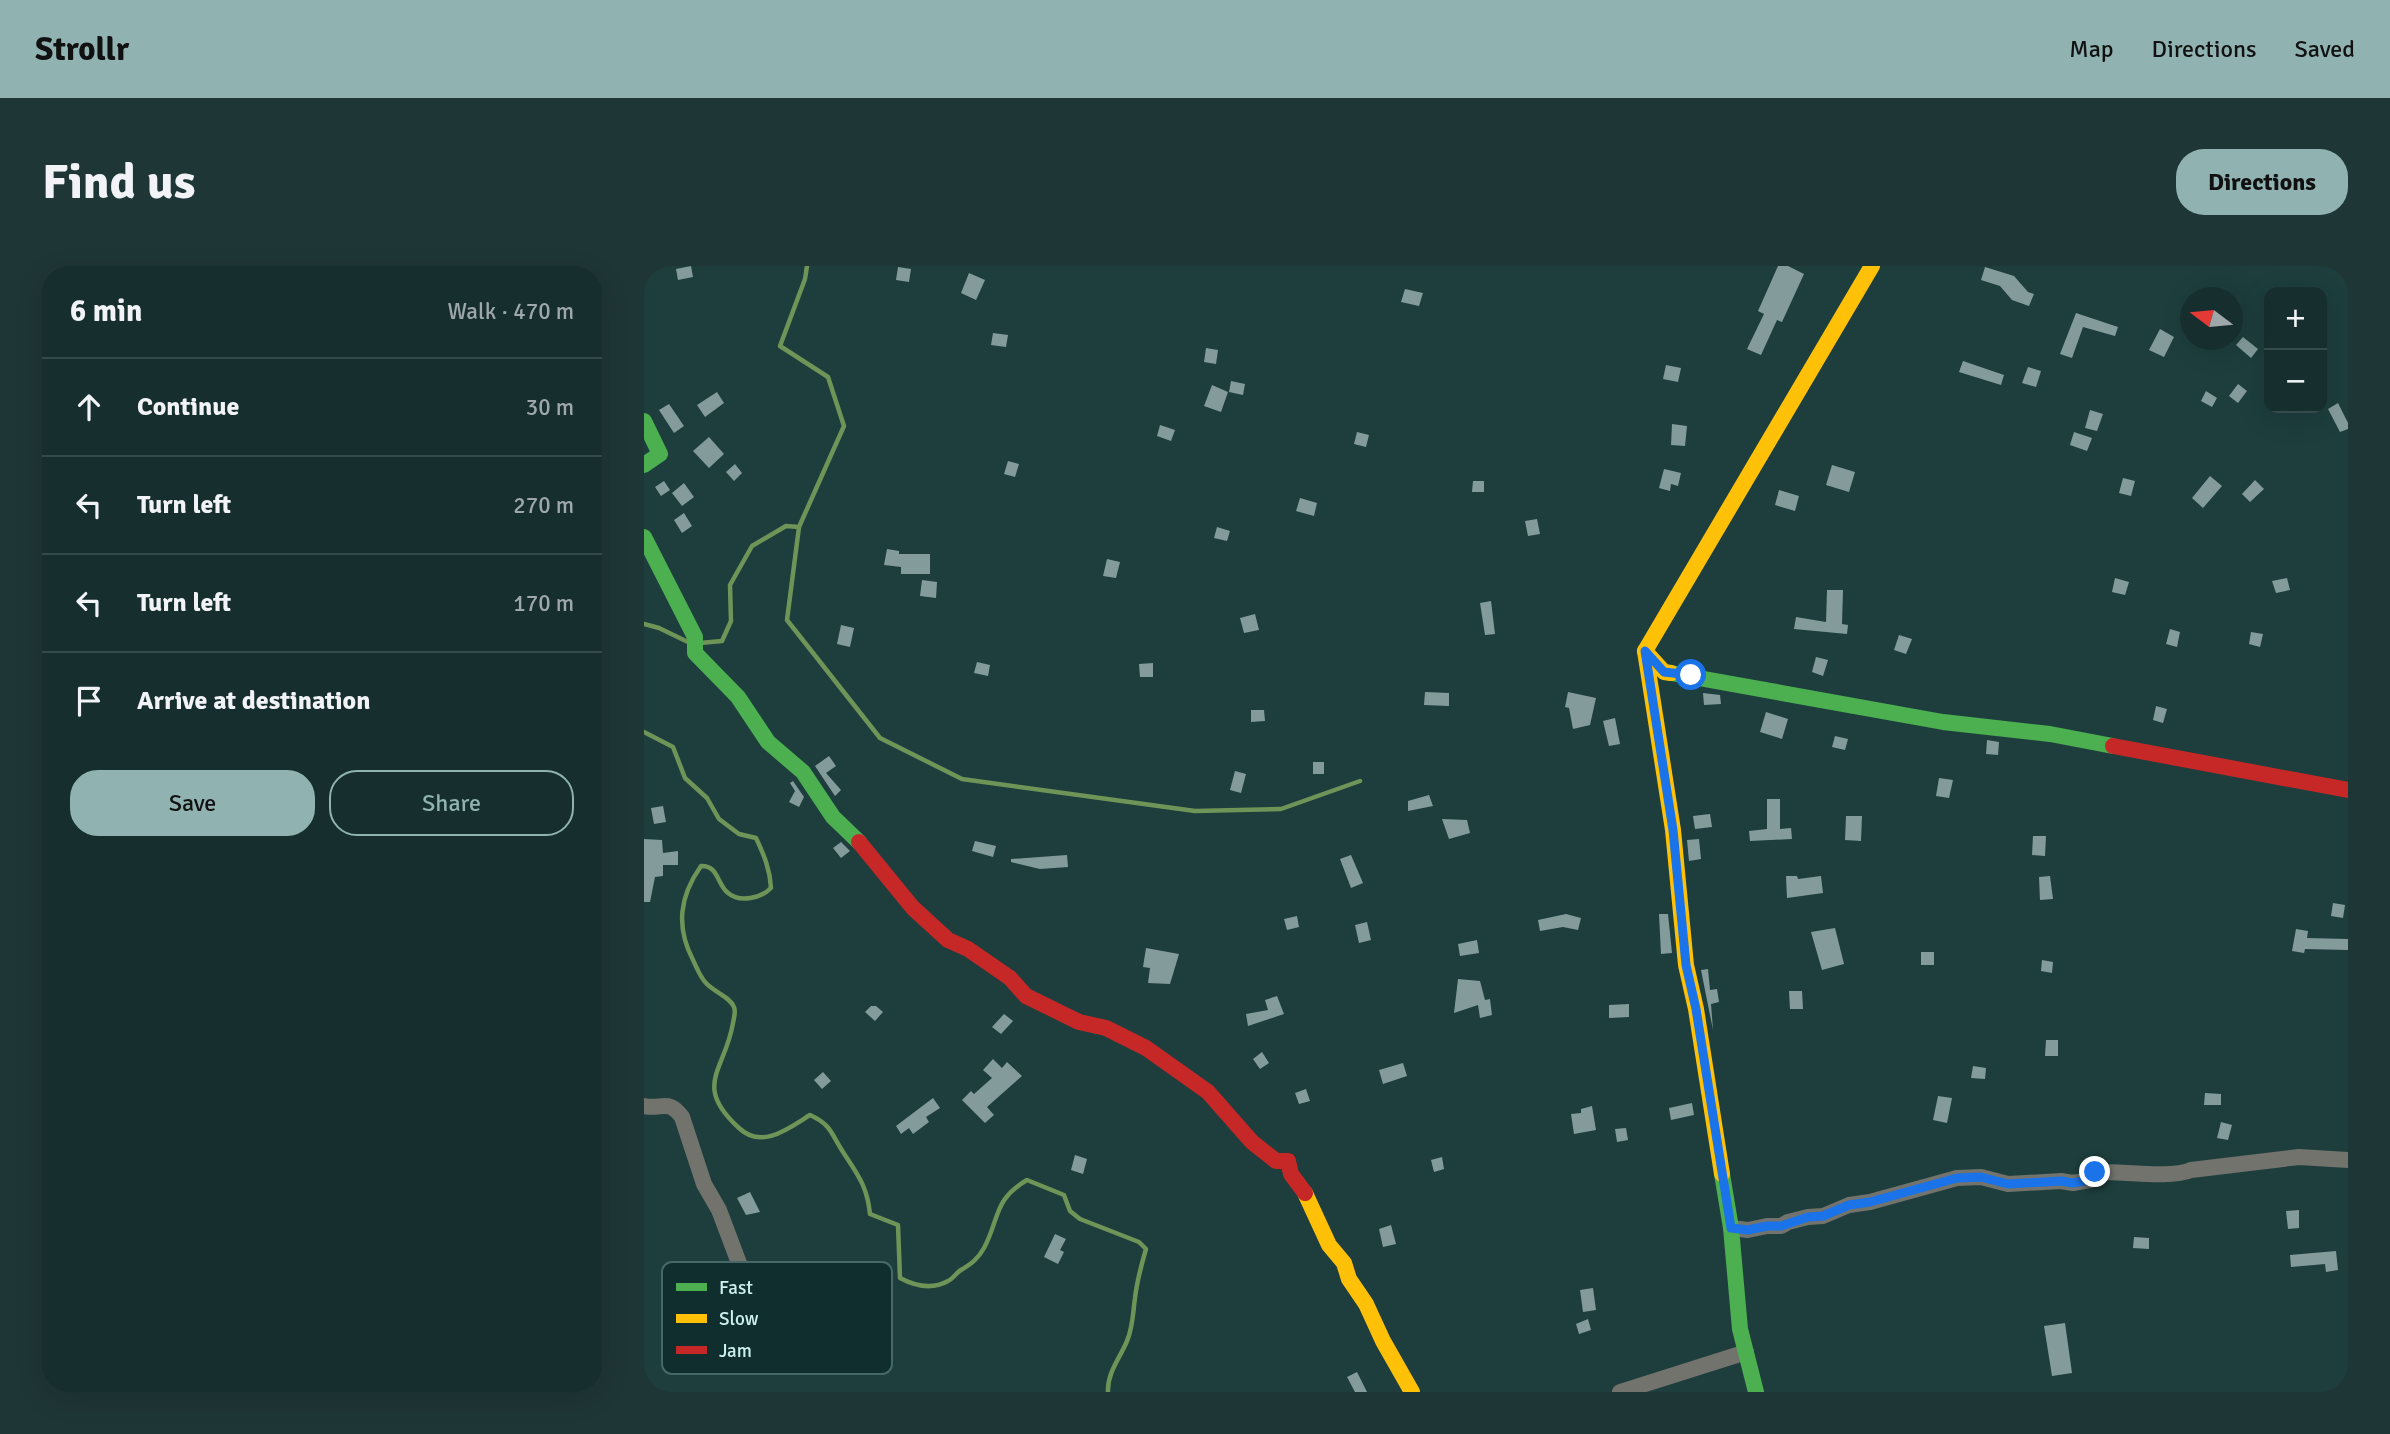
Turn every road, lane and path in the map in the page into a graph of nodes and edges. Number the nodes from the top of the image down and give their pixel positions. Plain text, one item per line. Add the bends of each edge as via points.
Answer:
1 (1872, 266) edge
2 (644, 421) edge
3 (644, 465) edge
4 (644, 537) edge
5 (1645, 651) junction
6 (2348, 790) edge
7 (644, 1106) edge
8 (2348, 1160) edge
9 (1731, 1228) junction
10 (739, 1262) edge
11 (1746, 1352) junction
12 (1412, 1392) edge
13 (1620, 1392) edge
14 (1756, 1392) edge

1 - 5 street
2 - 3 street via 660,454
4 - 12 street via 695,637 695,653 738,697 768,742 803,772 833,817 865,847 913,908 948,940 1010,978 1026,996 1079,1022 1107,1028 1156,1055 1208,1092 1252,1142 1276,1161 1288,1161 1329,1245 1344,1263
5 - 6 street via 1664,672 1943,722 2050,734
5 - 9 street via 1673,830 1686,965
7 - 10 street via 667,1105 682,1117 704,1184
8 - 9 street via 2299,1157 2180,1175 2095,1172 2090,1180 2073,1183 2008,1184 1981,1177 1957,1178 1781,1226
9 - 11 street
11 - 13 street
11 - 14 street

